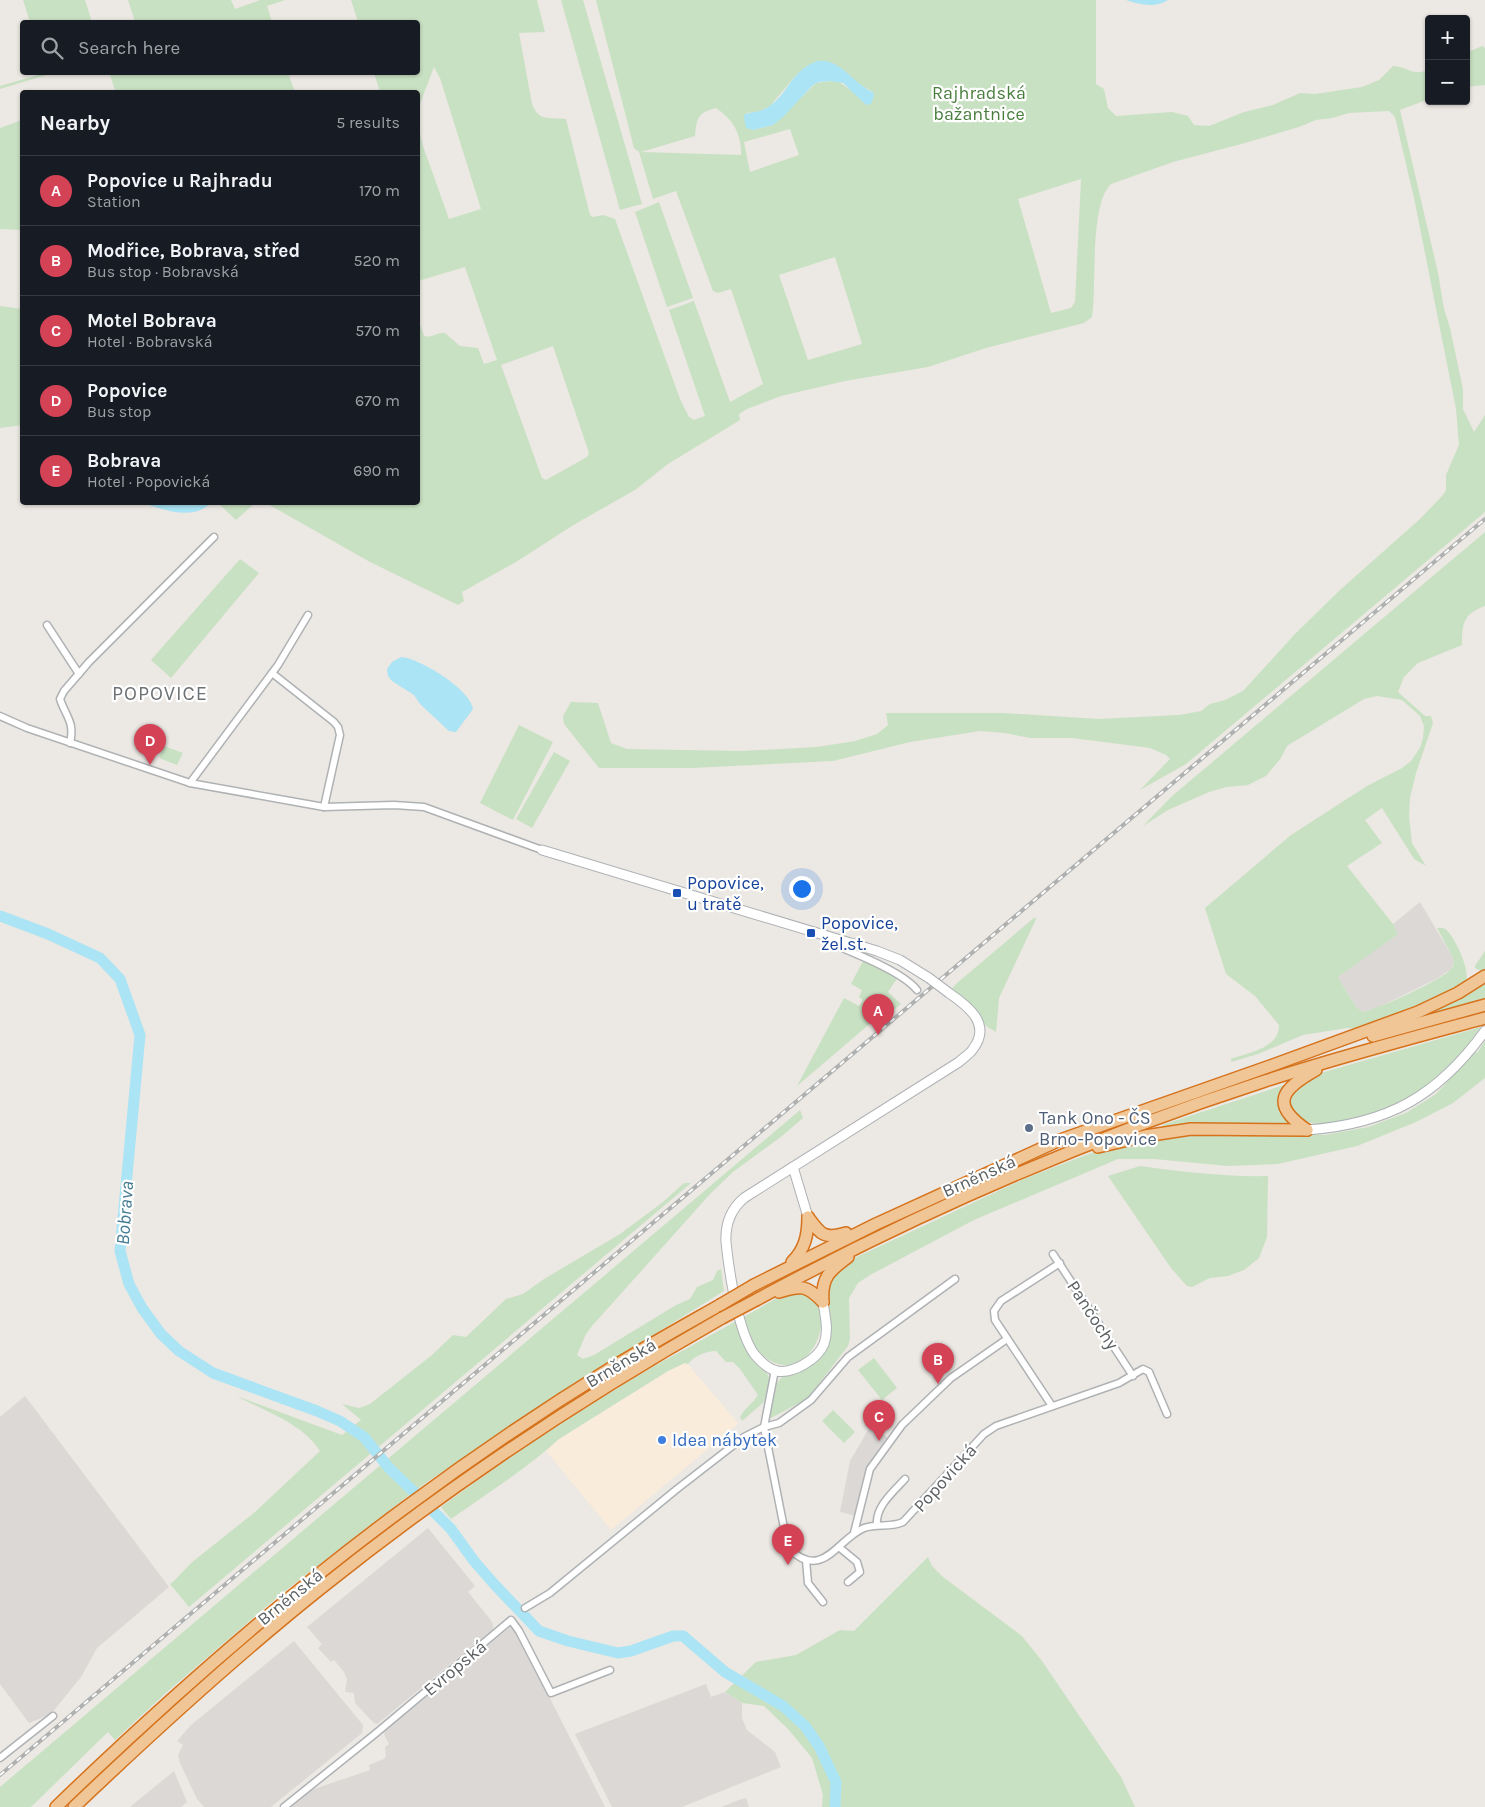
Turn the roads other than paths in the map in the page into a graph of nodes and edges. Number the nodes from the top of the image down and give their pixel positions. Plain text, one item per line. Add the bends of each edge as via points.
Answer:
1 (214, 537) dead end
2 (308, 615) dead end
3 (47, 625) dead end
4 (272, 673) junction
5 (79, 674) junction
6 (0, 716) edge
7 (70, 743) junction
8 (190, 783) junction
9 (324, 807) junction
10 (542, 850) joint
11 (824, 934) junction
12 (1485, 976) edge
13 (916, 990) dead end
14 (1485, 1005) edge
15 (1485, 1018) edge
16 (1485, 1031) edge
17 (1335, 1060) junction
18 (1273, 1065) junction
19 (1307, 1130) junction
20 (1048, 1161) junction
21 (793, 1167) junction
22 (808, 1216) junction
23 (876, 1224) junction
24 (870, 1240) junction
25 (1053, 1254) dead end
26 (1060, 1263) junction
27 (785, 1269) junction
28 (955, 1278) dead end
29 (756, 1300) junction
30 (823, 1302) junction
31 (1007, 1339) junction
32 (775, 1370) junction
33 (1133, 1376) junction
34 (1052, 1406) junction
35 (1167, 1414) dead end
36 (764, 1426) junction
37 (905, 1479) dead end
38 (877, 1526) junction
39 (854, 1533) junction
40 (840, 1548) junction
41 (806, 1560) junction
42 (848, 1582) dead end
43 (822, 1602) dead end
44 (525, 1608) dead end
45 (610, 1670) dead end
46 (53, 1716) dead end
47 (0, 1758) edge
48 (56, 1807) edge
49 (74, 1807) edge
50 (284, 1807) edge

1 - 5 street
2 - 4 street
3 - 5 street
4 - 8 street
4 - 9 street via 332,720 340,732
5 - 7 street via 60,699 71,723
6 - 7 street
7 - 8 street
8 - 9 street
9 - 10 street via 394,805 424,808
10 - 11 street
11 - 13 street via 828,942 881,966 912,984
11 - 21 street, bridge via 877,950 929,978 971,1009 977,1018 980,1034 974,1049 959,1062
12 - 18 highway via 1418,1012
14 - 18 highway
15 - 17 highway
16 - 19 street via 1451,1072 1433,1088 1397,1110 1363,1122
17 - 19 highway via 1293,1084 1285,1095 1286,1112
17 - 20 highway via 1191,1106
18 - 23 highway, Brněnská via 1060,1140
19 - 20 highway via 1176,1131
20 - 24 highway, Brněnská
21 - 22 street
21 - 32 street via 741,1202 725,1229 728,1260 744,1333 756,1357
22 - 23 highway via 819,1231 830,1237
22 - 27 highway via 803,1249
23 - 27 highway, Brněnská
24 - 29 highway, Brněnská
24 - 30 highway via 828,1274 822,1286
25 - 26 street, Pančochy
26 - 31 street via 1001,1301 994,1311 995,1320
26 - 33 street, Pančochy
27 - 48 highway, Brněnská, bridge via 610,1368 404,1508 234,1644
28 - 36 street via 848,1357 811,1400 779,1423
29 - 30 highway via 799,1287 811,1290
29 - 49 highway, Brněnská, bridge via 569,1410 442,1496 244,1651
30 - 32 street via 826,1332 820,1350 801,1365 785,1371
31 - 34 street
31 - 39 street via 951,1378 902,1425 870,1468
32 - 36 street
33 - 34 street, Popovická
33 - 35 street, Popovická via 1143,1369 1149,1372
34 - 38 street, Popovická via 996,1426 984,1434 906,1520 895,1525
36 - 41 street via 788,1548
36 - 44 street via 744,1437 550,1593
37 - 38 street via 880,1508
38 - 39 street, Popovická
39 - 40 street
40 - 41 street via 825,1558
40 - 42 street via 857,1562 860,1572
41 - 43 street via 808,1583
45 - 50 street, Evropská via 551,1693 511,1620
46 - 47 street

